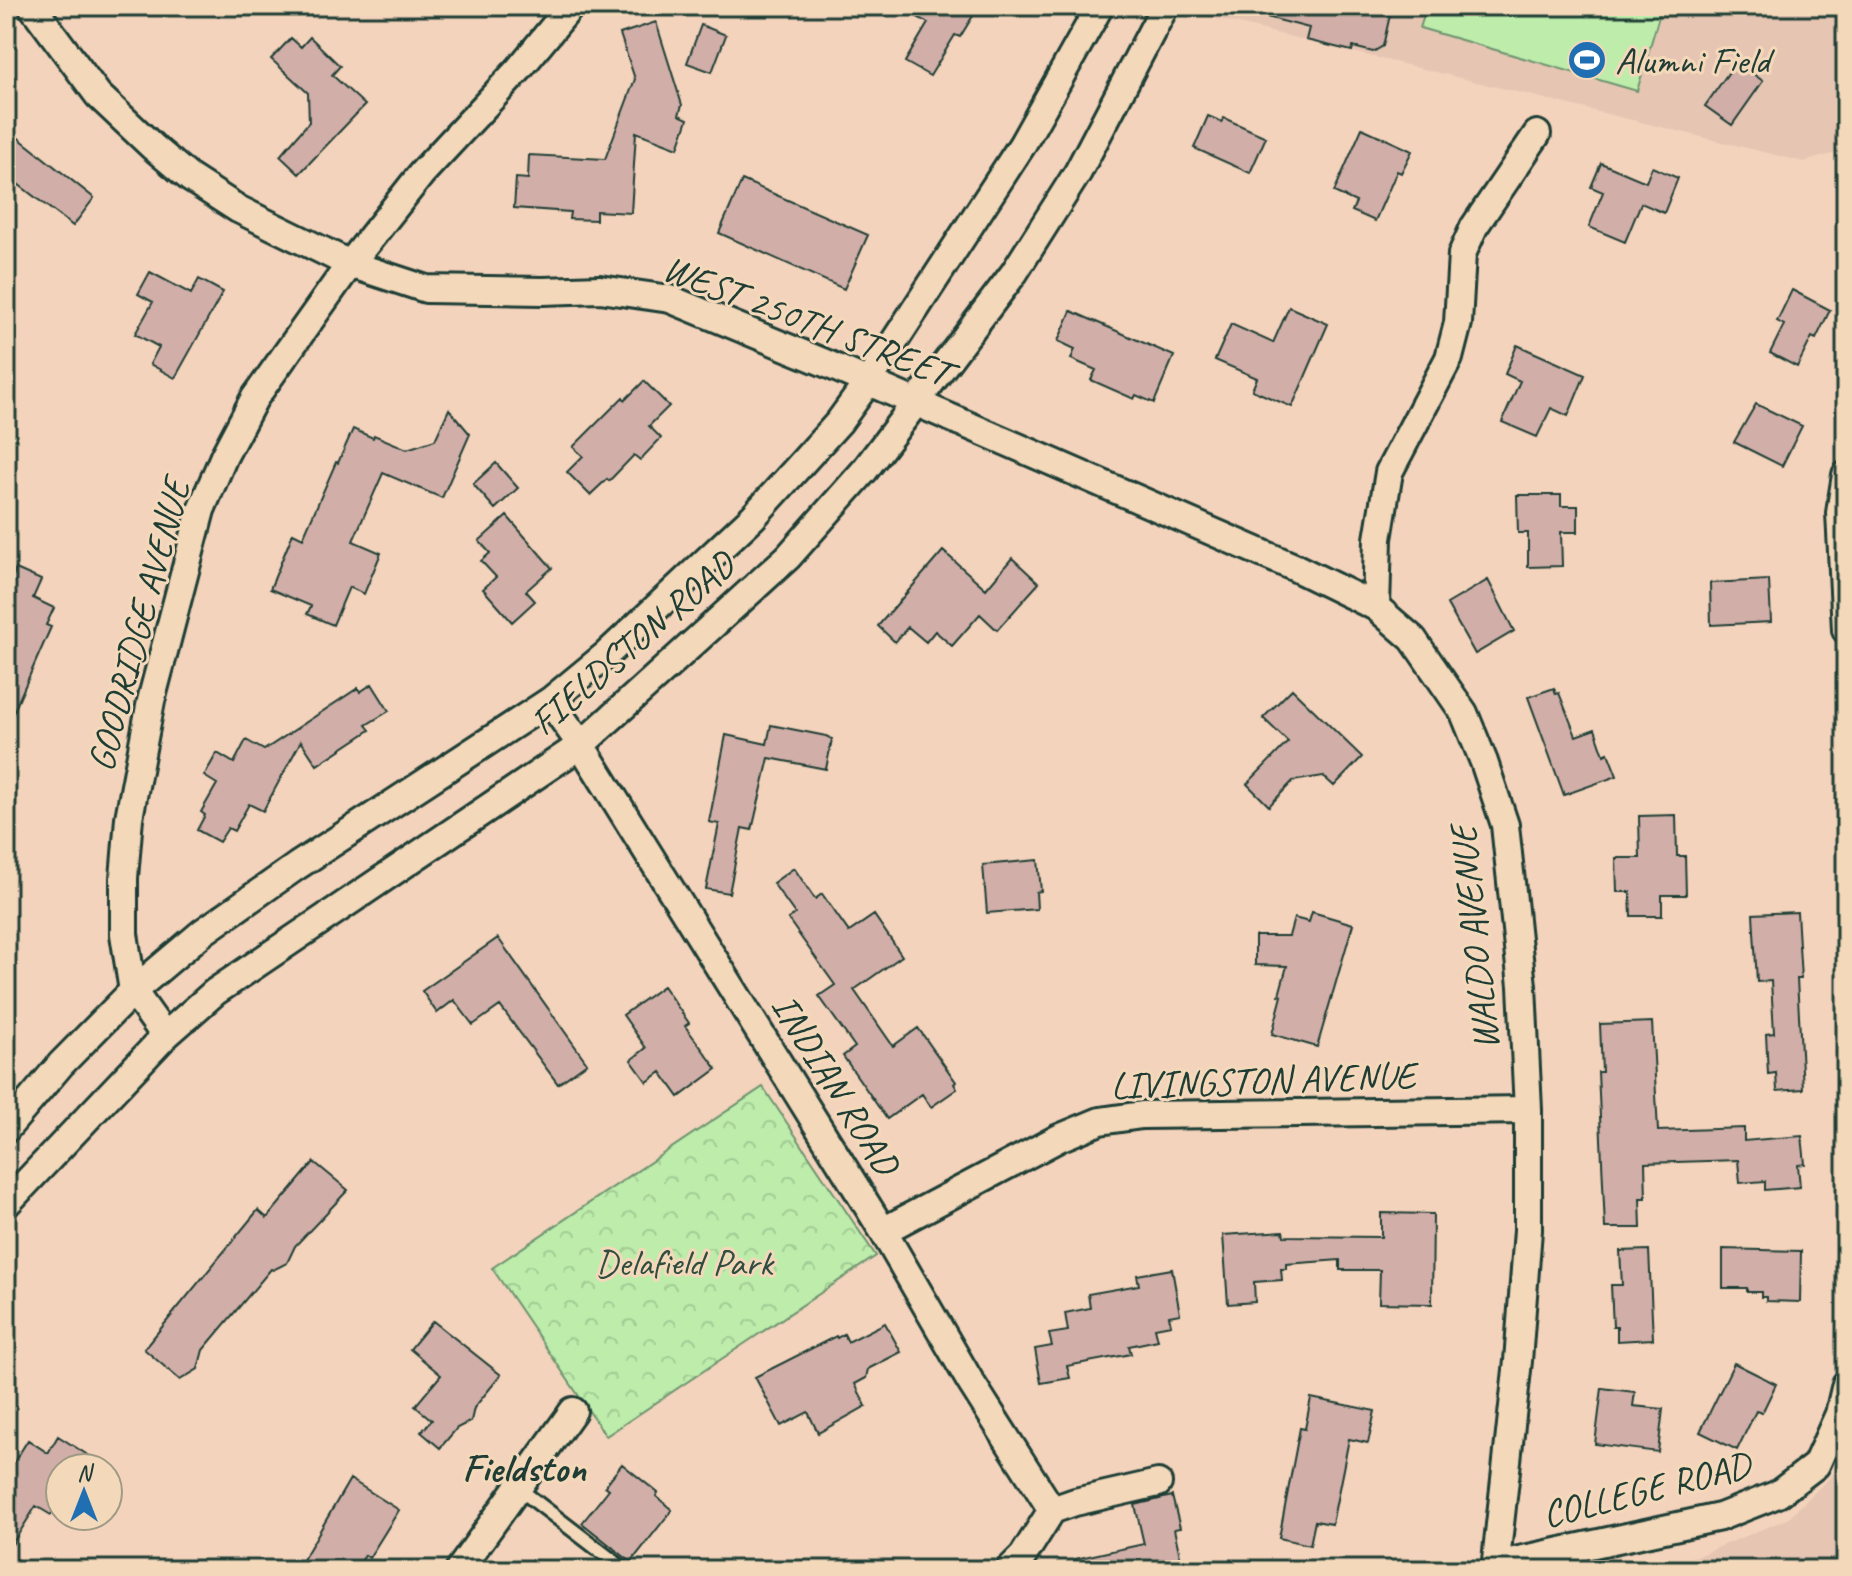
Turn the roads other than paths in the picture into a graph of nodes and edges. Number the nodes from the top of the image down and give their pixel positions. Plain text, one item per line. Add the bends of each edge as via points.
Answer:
1 (32, 6) edge
2 (571, 6) edge
3 (1100, 6) edge
4 (1165, 6) edge
5 (1537, 134) dead end
6 (350, 264) junction
7 (868, 382) junction
8 (916, 402) junction
9 (1846, 475) edge
10 (1376, 607) junction
11 (1846, 630) edge
12 (550, 701) junction
13 (581, 745) junction
14 (133, 991) junction
15 (165, 1036) junction
16 (1528, 1110) junction
17 (6, 1129) edge
18 (6, 1204) edge
19 (883, 1231) junction
20 (1846, 1384) edge
21 (573, 1411) dead end
22 (1158, 1483) dead end
23 (518, 1488) junction
24 (1052, 1510) junction
25 (1495, 1568) edge
26 (459, 1570) edge
27 (625, 1570) edge
28 (1009, 1570) edge

1 - 6 street, WEST 250TH STREET via 98,95 190,178 238,209
2 - 6 street, GOODRIDGE AVENUE via 422,173
3 - 7 street, FIELDSTON ROAD via 1022,145
4 - 8 street, FIELDSTON ROAD via 1078,172 1014,273
5 - 10 street via 1474,227 1462,254 1458,323 1449,358 1389,472 1378,539
6 - 7 street, WEST 250TH STREET via 426,289 600,289 670,299
6 - 14 street, GOODRIDGE AVENUE via 254,399 201,510 154,687 129,818 124,934
7 - 8 street, WEST 250TH STREET
7 - 12 street, FIELDSTON ROAD via 753,517
8 - 10 street, WEST 250TH STREET
8 - 13 street, FIELDSTON ROAD via 788,557
9 - 11 street via 1840,513
10 - 16 street, WALDO AVENUE via 1413,639 1464,713 1505,825
12 - 13 street, INDIAN ROAD
12 - 14 street, FIELDSTON ROAD via 297,866 203,932
13 - 15 street, FIELDSTON ROAD via 253,964
13 - 19 street, INDIAN ROAD
14 - 15 street, GOODRIDGE AVENUE
14 - 17 street, FIELDSTON ROAD
15 - 18 street, FIELDSTON ROAD
16 - 19 street, LIVINGSTON AVENUE via 1142,1115 1100,1121
16 - 25 street, WALDO AVENUE via 1528,1230
19 - 24 street, INDIAN ROAD
20 - 25 street, COLLEGE ROAD via 1816,1465 1778,1494 1720,1517
21 - 23 street
22 - 24 street
23 - 26 street
23 - 27 lane
24 - 28 street

